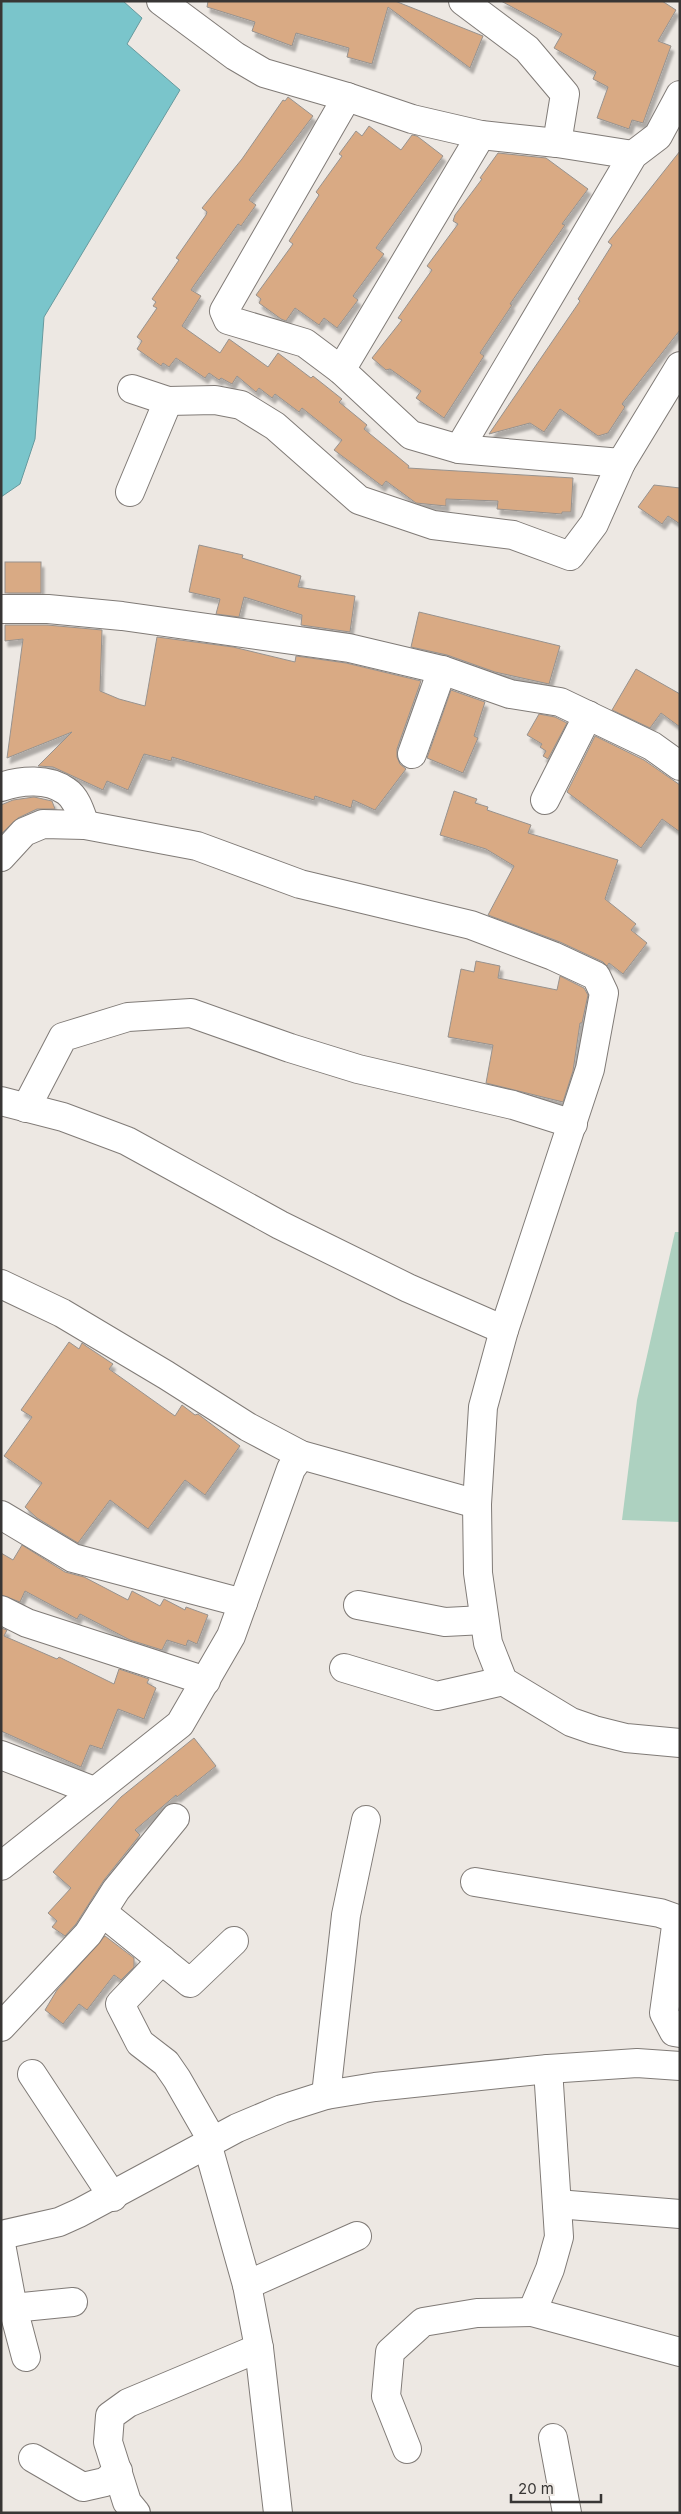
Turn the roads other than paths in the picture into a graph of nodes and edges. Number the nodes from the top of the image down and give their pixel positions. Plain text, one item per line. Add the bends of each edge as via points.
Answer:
1 (161, 1) edge
2 (468, 3) edge
3 (680, 95) edge
4 (347, 97) junction
5 (482, 135) junction
6 (557, 143) junction
7 (633, 155) junction
8 (680, 366) edge
9 (341, 370) junction
10 (132, 389) dead end
11 (168, 401) junction
12 (459, 449) junction
13 (621, 462) junction
14 (130, 492) dead end
15 (1, 609) edge
16 (442, 670) junction
17 (588, 716) junction
18 (412, 754) dead end
19 (680, 766) edge
20 (1, 787) edge
21 (545, 800) dead end
22 (85, 825) junction
23 (1, 857) edge
24 (9, 1108) edge
25 (573, 1124) junction
26 (1, 1284) edge
27 (504, 1330) junction
28 (301, 1455) junction
29 (477, 1504) junction
30 (1, 1515) edge
31 (243, 1603) junction
32 (358, 1605) dead end
33 (1, 1610) edge
34 (484, 1620) junction
35 (344, 1668) dead end
36 (206, 1680) junction
37 (503, 1681) junction
38 (680, 1743) edge
39 (1, 1755) edge
40 (94, 1791) junction
41 (175, 1818) dead end
42 (366, 1820) dead end
43 (1, 1866) edge
44 (475, 1882) dead end
45 (102, 1912) junction
46 (234, 1941) dead end
47 (162, 1960) junction
48 (1, 2027) edge
49 (680, 2033) edge
50 (680, 2066) edge
51 (548, 2069) junction
52 (32, 2074) dead end
53 (326, 2095) junction
54 (209, 2142) junction
55 (113, 2197) junction
56 (557, 2204) junction
57 (680, 2214) edge
58 (1, 2235) edge
59 (357, 2236) dead end
60 (1, 2244) edge
61 (247, 2285) junction
62 (74, 2302) dead end
63 (13, 2308) junction
64 (532, 2312) junction
65 (259, 2348) junction
66 (680, 2352) edge
67 (26, 2357) dead end
68 (553, 2438) dead end
69 (407, 2449) dead end
70 (33, 2458) dead end
71 (118, 2471) junction
72 (136, 2513) edge
73 (278, 2513) edge
74 (567, 2513) edge

1 - 4 street via 264,73
2 - 6 street via 527,49 566,94
3 - 7 street via 658,136
4 - 5 street via 412,119
4 - 9 street via 224,311 228,320 305,343
5 - 6 street
5 - 9 street
6 - 7 street
7 - 12 street
8 - 13 street
9 - 12 street via 411,434
10 - 11 street
11 - 13 street via 215,400 241,405 275,426 359,500 432,525 513,536 570,556 594,524
11 - 14 street
12 - 13 street
15 - 16 street via 48,609 122,616 349,648
16 - 17 street via 510,694 560,702
16 - 18 street
17 - 19 street via 652,746
17 - 21 street
20 - 22 street via 15,782 44,782 67,791 78,805
22 - 23 street via 43,824 24,832
22 - 25 street via 197,846 300,884 470,925 596,976 604,993 590,1069
24 - 25 street via 63,1037 128,1017 191,1013 358,1069 513,1105
24 - 27 street via 63,1117 127,1141 280,1225 408,1288
25 - 27 street
26 - 28 street via 62,1314 248,1427
27 - 29 street via 483,1407
28 - 29 street
28 - 31 street via 291,1469
29 - 34 street via 478,1572
30 - 31 street via 73,1558
31 - 36 street via 231,1636
32 - 34 street via 444,1622
33 - 36 street via 27,1623
34 - 37 street via 488,1643
35 - 37 street via 437,1696
36 - 40 street via 180,1724
37 - 38 street via 571,1722 626,1738
39 - 40 street
40 - 43 street
41 - 45 street
42 - 53 street via 346,1915
44 - 49 street via 660,1912 678,1919 664,2013 674,2032
45 - 47 street
45 - 48 street via 88,1934
46 - 47 street via 190,1983
47 - 54 street via 120,2004 140,2042 166,2064 177,2079
50 - 51 street via 637,2063
51 - 53 street via 375,2086
51 - 56 street
52 - 55 street
53 - 54 street via 282,2109
54 - 55 street
54 - 61 street
55 - 58 street via 59,2222
56 - 57 street
56 - 64 street via 559,2237
59 - 61 street
60 - 63 street
61 - 65 street
62 - 63 street
63 - 67 street
64 - 66 street
64 - 69 street via 477,2313 422,2322 390,2352 386,2396
65 - 71 street via 128,2403 110,2416 108,2442
65 - 73 street
68 - 74 street
70 - 71 street via 83,2488 105,2482
71 - 72 street via 127,2502

